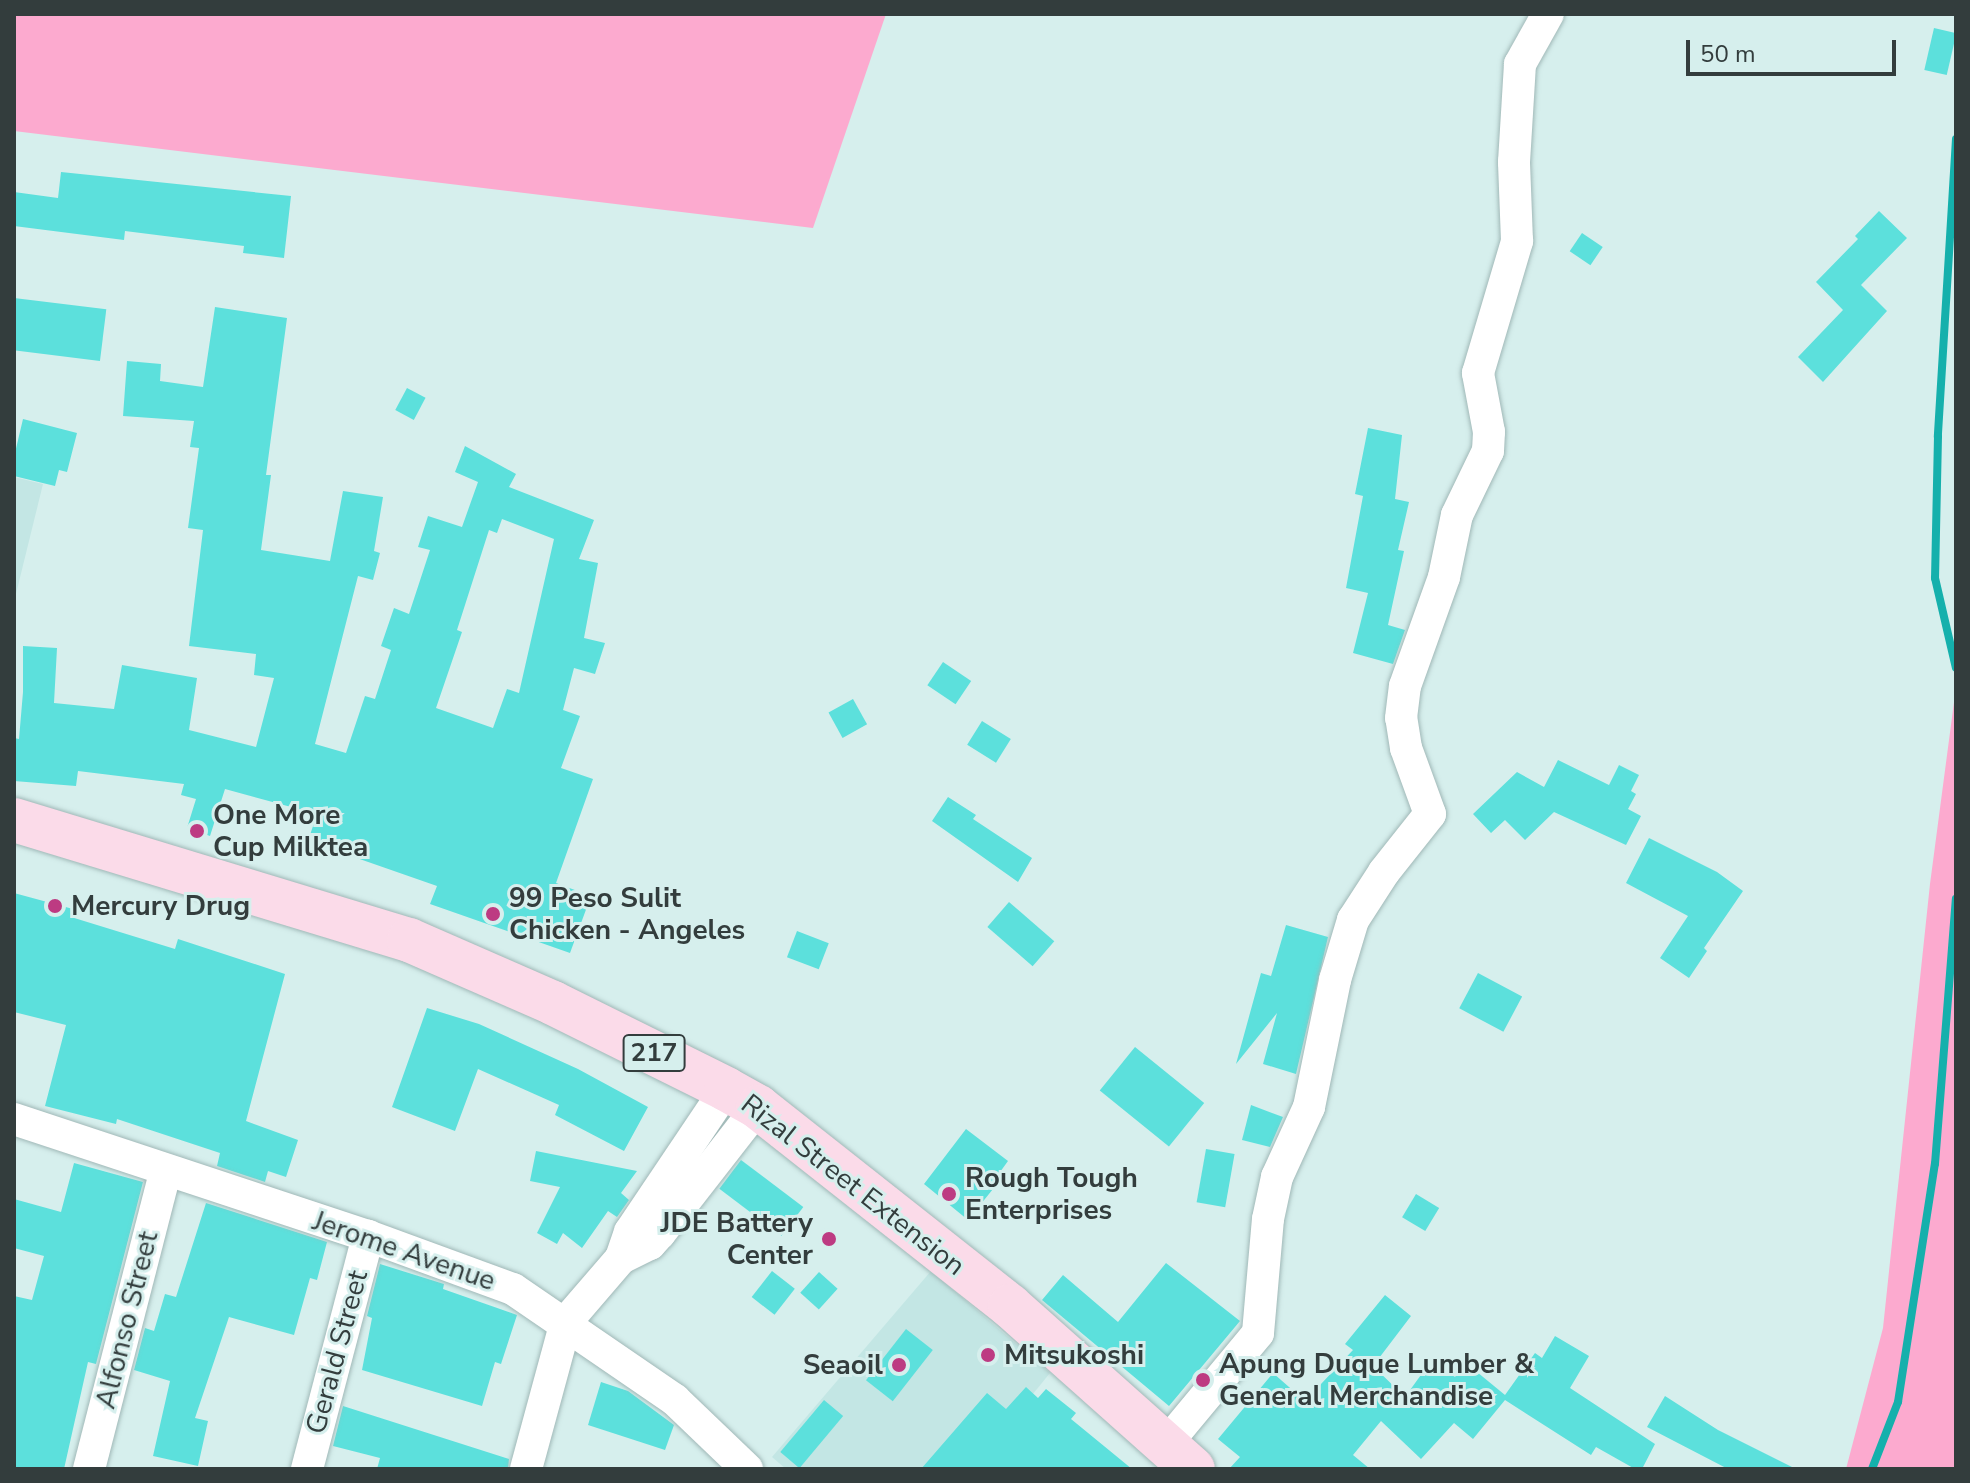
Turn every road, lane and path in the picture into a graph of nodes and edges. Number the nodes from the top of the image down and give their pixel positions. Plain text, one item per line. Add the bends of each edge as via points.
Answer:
1 (1548, 14) edge
2 (14, 820) edge
3 (742, 1098) junction
4 (14, 1119) edge
5 (691, 1141) junction
6 (716, 1161) junction
7 (165, 1172) junction
8 (368, 1236) junction
9 (621, 1258) junction
10 (566, 1322) junction
11 (1179, 1457) edge
12 (89, 1469) edge
13 (307, 1469) edge
14 (526, 1469) edge
15 (747, 1469) edge

1 - 11 street via 1520,64 1514,162 1517,241 1478,373 1488,451 1457,515 1444,577 1404,697 1406,748 1430,814 1353,920 1309,1107 1277,1177 1258,1333
2 - 3 main road, Rizal Street Extension / 217 via 409,940 553,1003
3 - 5 street
3 - 6 street
3 - 11 main road, Rizal Street Extension / 217 via 1010,1306
4 - 7 street, Jerome Avenue
5 - 6 street
5 - 9 street via 630,1232
6 - 9 street via 650,1244
7 - 8 street, Jerome Avenue
7 - 12 street, Alfonso Street
8 - 10 street, Jerome Avenue via 513,1289
8 - 13 street, Gerald Street
9 - 10 street
10 - 14 street
10 - 15 street, Jerome Avenue via 675,1400

